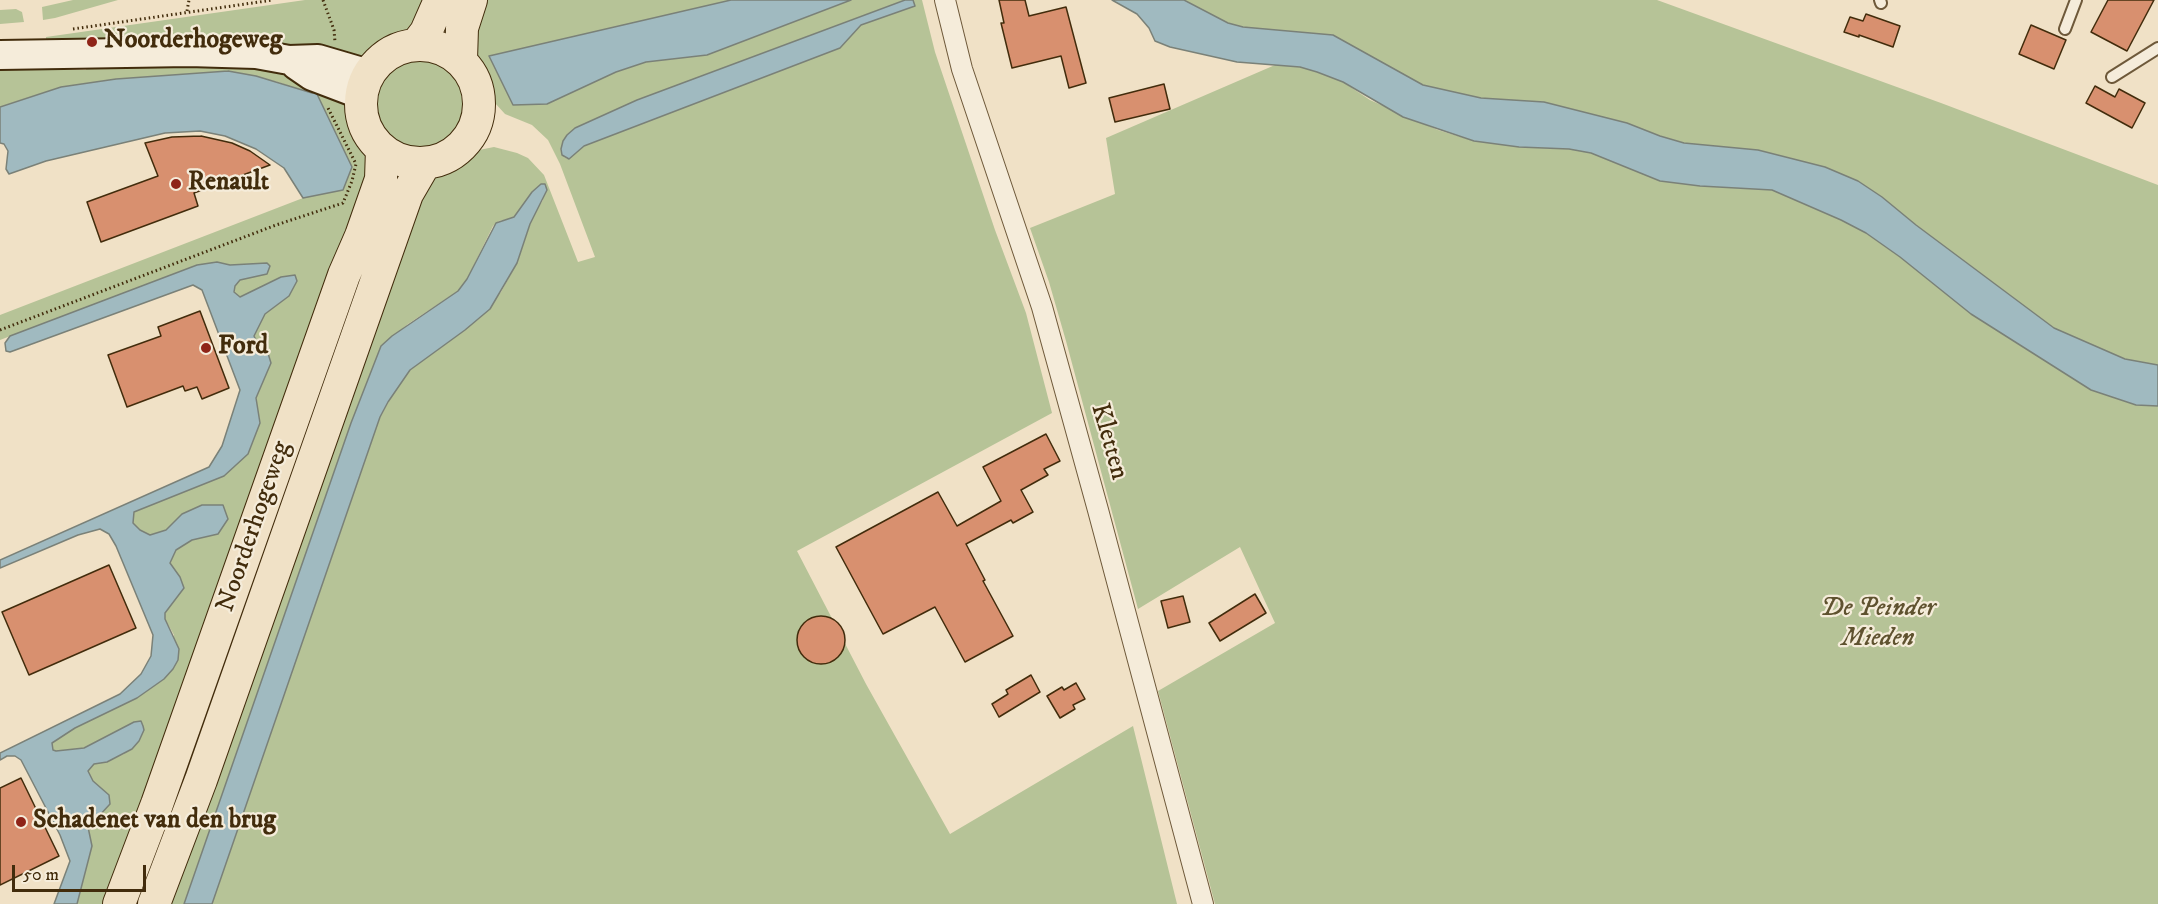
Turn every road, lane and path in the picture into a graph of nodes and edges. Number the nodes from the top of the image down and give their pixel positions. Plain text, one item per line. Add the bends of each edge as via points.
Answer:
1 (189, 0) edge
2 (273, 0) edge
3 (323, 0) edge
4 (440, 0) edge
5 (471, 0) edge
6 (945, 0) edge
7 (2076, 0) edge
8 (188, 11) junction
9 (2065, 29) dead end
10 (66, 30) dead end
11 (416, 45) junction
12 (2158, 48) edge
13 (0, 55) edge
14 (461, 60) junction
15 (328, 72) junction
16 (2112, 77) dead end
17 (365, 85) junction
18 (382, 149) junction
19 (425, 163) junction
20 (0, 330) edge
21 (119, 904) edge
22 (154, 904) edge
23 (1203, 904) edge

1 - 8 path
2 - 8 path
3 - 15 path via 335,40
4 - 11 main road
5 - 14 main road via 462,28
6 - 23 street, Kletten via 962,69 1042,307
7 - 9 lane
8 - 10 path
11 - 14 main road via 447,51
11 - 17 main road via 397,49 381,59
12 - 16 lane
13 - 15 main road via 256,54 289,60 318,59
14 - 19 main road via 478,91 477,122 460,149 444,159
15 - 17 main road
15 - 20 path via 321,92 356,164 343,203
17 - 18 main road via 361,110 364,125
18 - 19 main road via 395,158
18 - 21 main road, Noorderhogeweg via 381,179 373,202
19 - 22 main road, Noorderhogeweg via 407,194

